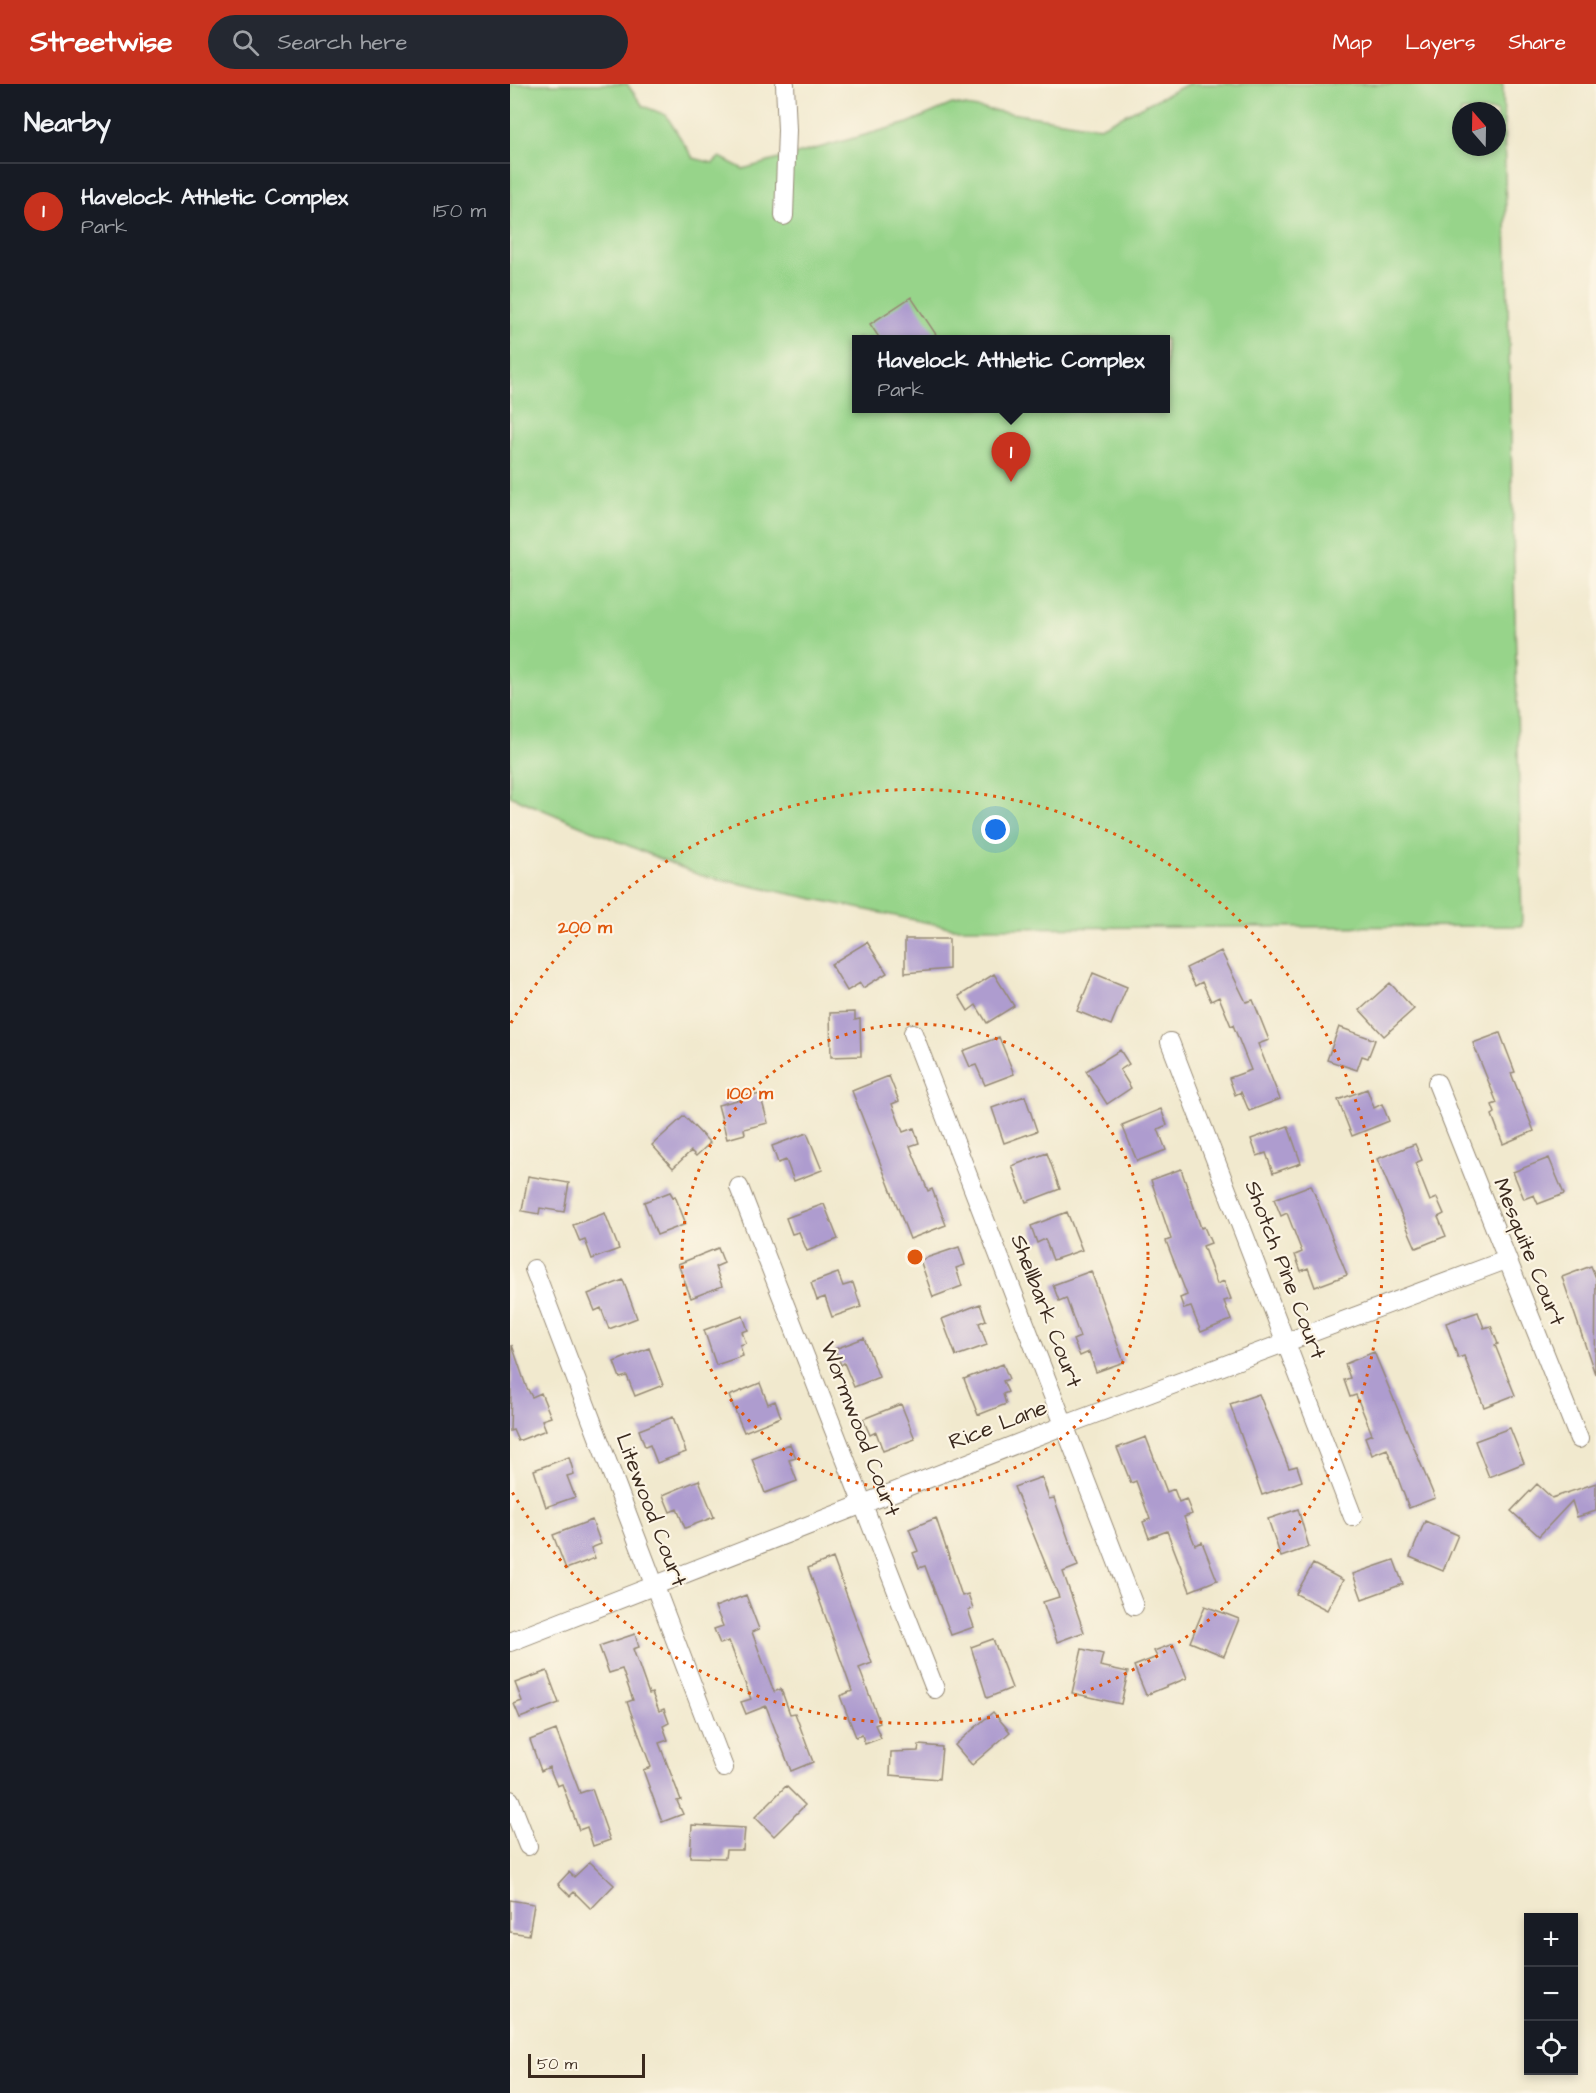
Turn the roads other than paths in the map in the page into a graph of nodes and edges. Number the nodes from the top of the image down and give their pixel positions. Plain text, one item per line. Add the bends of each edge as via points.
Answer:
1 (785, 84) edge
2 (784, 216) dead end
3 (913, 1033) dead end
4 (1170, 1042) dead end
5 (1437, 1083) dead end
6 (739, 1187) dead end
7 (1506, 1260) junction
8 (534, 1269) dead end
9 (1288, 1343) junction
10 (1065, 1425) junction
11 (1579, 1439) dead end
12 (863, 1504) junction
13 (1353, 1517) dead end
14 (655, 1587) junction
15 (1134, 1606) dead end
16 (510, 1642) edge
17 (935, 1689) dead end
18 (724, 1768) dead end
19 (510, 1800) edge
20 (528, 1846) dead end

1 - 2 street
3 - 10 street, Shellbark Court
4 - 9 street, Shotch Pine Court
5 - 7 street, Mesquite Court
6 - 12 street, Wormwood Court
7 - 9 street, Rice Lane
7 - 11 street, Mesquite Court
8 - 14 street, Litewood Court
9 - 10 street, Rice Lane
9 - 13 street, Shotch Pine Court
10 - 12 street, Rice Lane
10 - 15 street, Shellbark Court
12 - 14 street, Rice Lane
12 - 17 street, Wormwood Court
14 - 16 street, Rice Lane
14 - 18 street, Litewood Court
19 - 20 street

